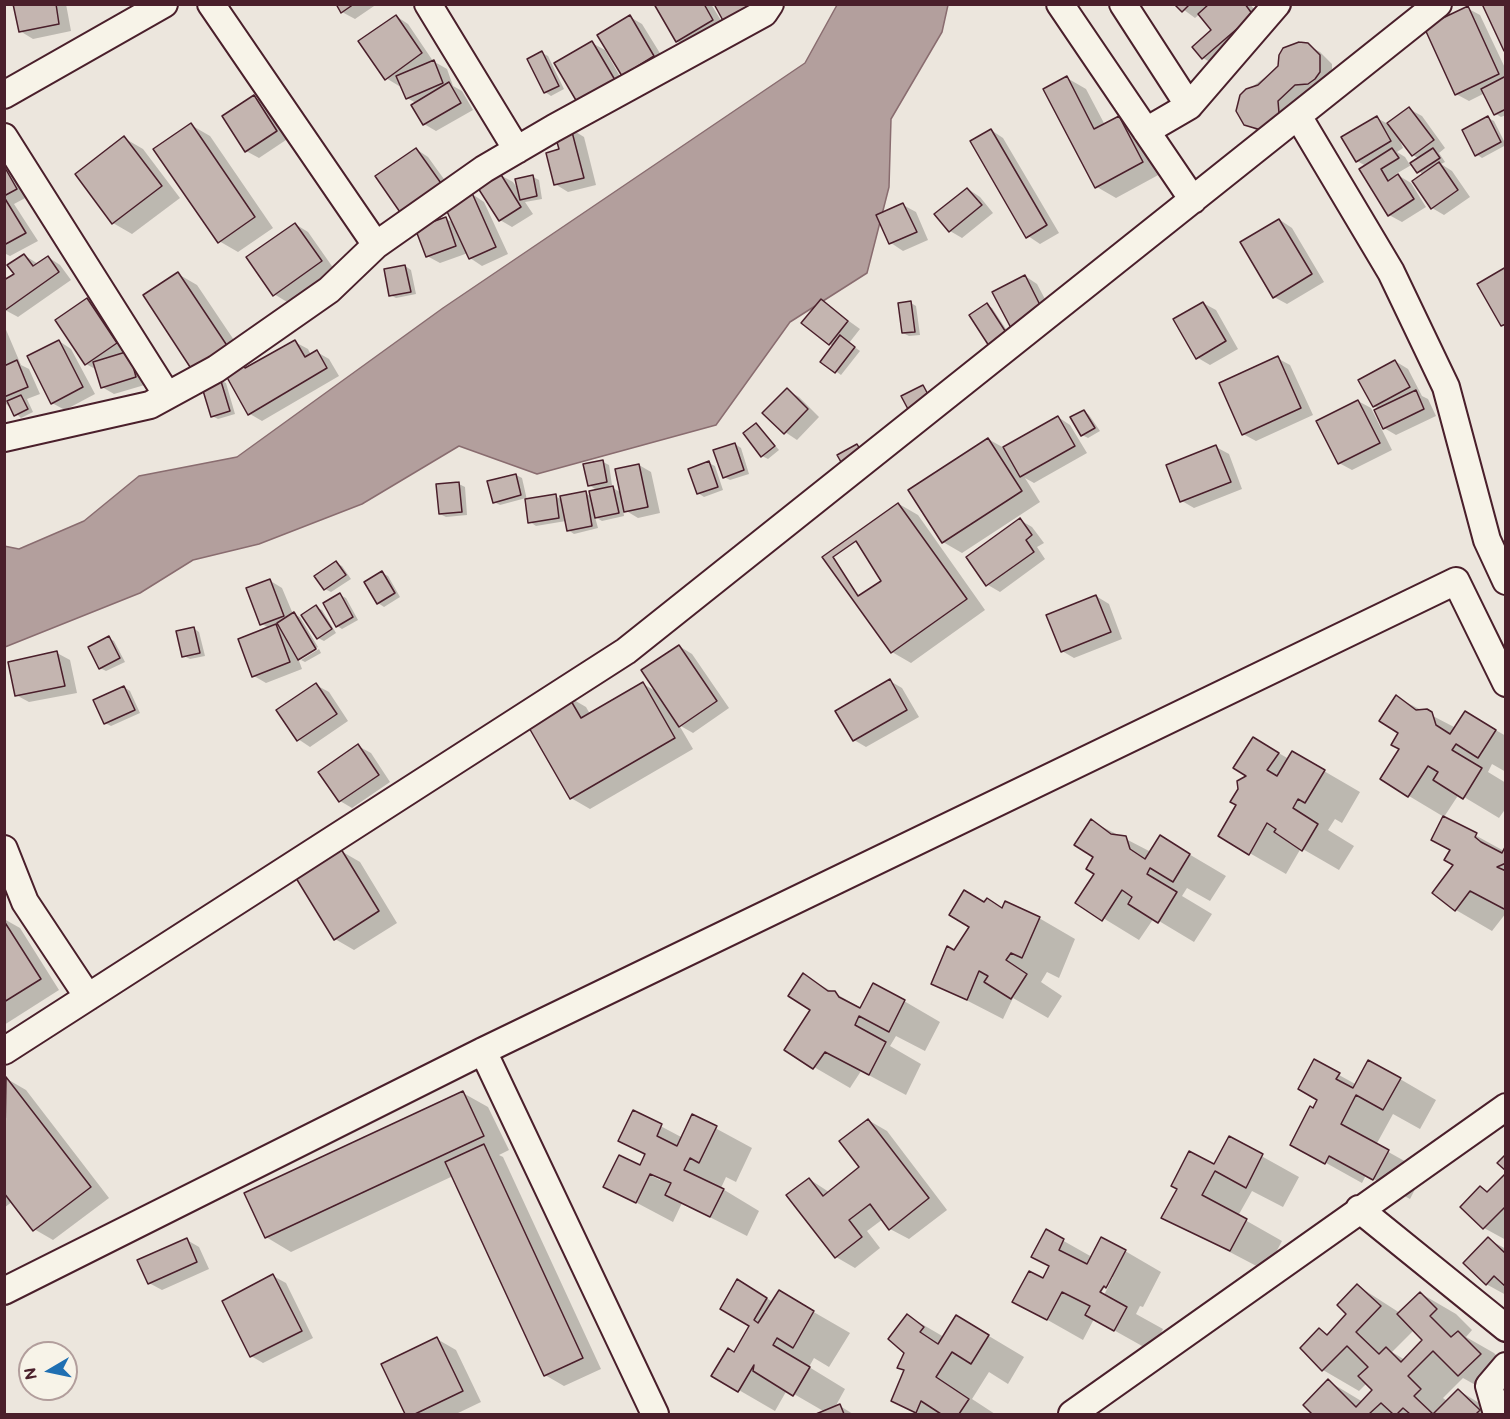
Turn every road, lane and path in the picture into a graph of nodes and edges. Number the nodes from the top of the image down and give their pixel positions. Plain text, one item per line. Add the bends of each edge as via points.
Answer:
1 (164, 4) edge
2 (211, 4) edge
3 (428, 4) edge
4 (770, 4) edge
5 (1060, 4) edge
6 (1123, 4) edge
7 (1277, 4) edge
8 (1438, 4) edge
9 (4, 94) edge
10 (1189, 106) junction
11 (1298, 116) junction
12 (1146, 131) junction
13 (4, 137) edge
14 (517, 150) junction
15 (1193, 200) junction
16 (376, 245) junction
17 (167, 395) junction
18 (4, 438) edge
19 (1506, 581) edge
20 (1506, 683) edge
21 (4, 849) edge
22 (88, 997) junction
23 (4, 1051) edge
24 (483, 1051) junction
25 (1506, 1107) edge
26 (1359, 1209) junction
27 (4, 1291) edge
28 (1506, 1328) edge
29 (1506, 1366) edge
30 (655, 1414) edge
31 (1072, 1414) edge
32 (1497, 1414) edge

1 - 9 street
2 - 16 street
3 - 14 street
4 - 14 street via 764,13
5 - 12 street
6 - 10 street
7 - 10 street
8 - 11 street
10 - 12 street
11 - 15 street
11 - 19 street via 1391,272 1446,387 1487,540
12 - 15 street
13 - 17 street
14 - 16 street via 440,198
15 - 22 street via 626,651
16 - 17 street via 329,290 262,339
17 - 18 street via 150,405
20 - 24 street via 1456,581
21 - 22 street via 25,902
22 - 23 street
24 - 27 street
24 - 30 street
25 - 26 street
26 - 28 street
26 - 31 street
29 - 32 street via 1489,1386

